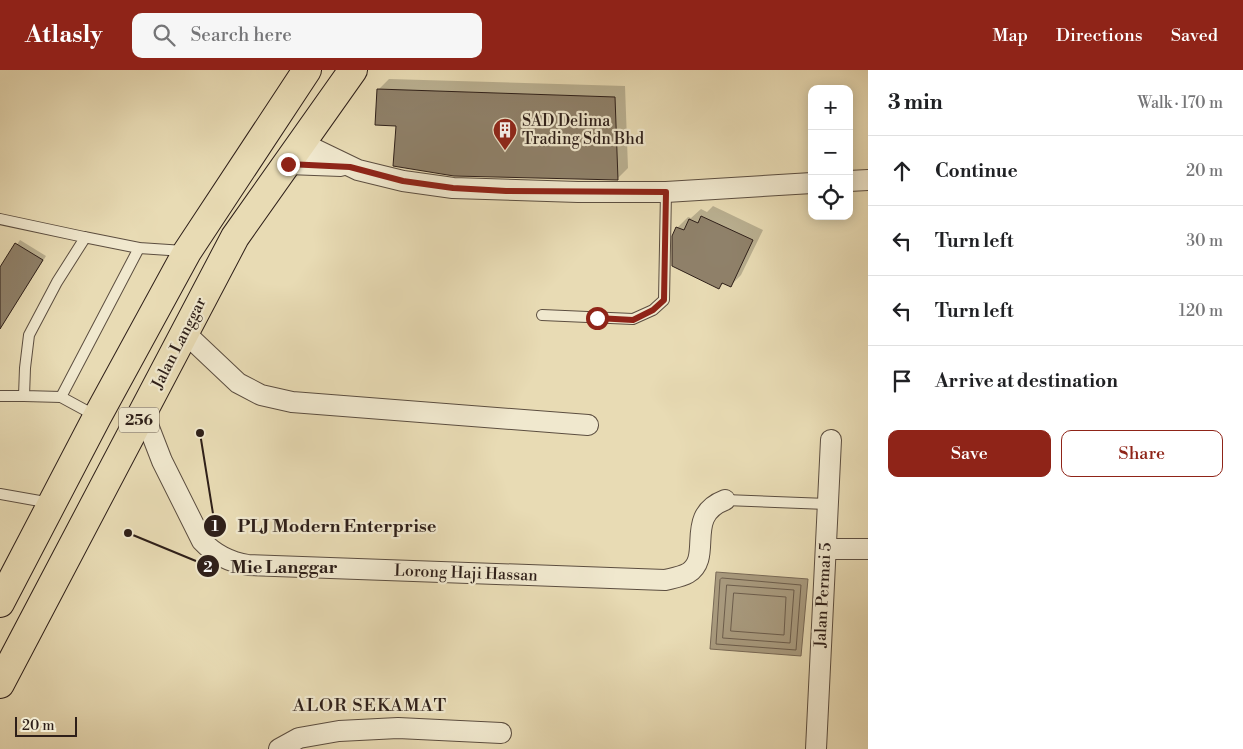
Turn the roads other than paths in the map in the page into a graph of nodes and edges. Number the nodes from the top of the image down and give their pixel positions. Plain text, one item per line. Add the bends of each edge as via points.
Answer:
1 (307, 70) edge
2 (353, 70) edge
3 (259, 143) junction
4 (295, 153) junction
5 (868, 180) edge
6 (853, 181) edge
7 (808, 183) edge
8 (666, 192) junction
9 (0, 220) edge
10 (84, 237) junction
11 (139, 248) junction
12 (187, 252) junction
13 (542, 315) dead end
14 (184, 332) junction
15 (0, 396) edge
16 (24, 396) junction
17 (61, 397) junction
18 (144, 412) junction
19 (97, 417) junction
20 (588, 425) dead end
21 (831, 440) dead end
22 (0, 494) edge
23 (725, 500) joint
24 (52, 503) junction
25 (828, 504) junction
26 (826, 548) junction
27 (868, 549) edge
28 (0, 603) edge
29 (0, 684) edge
30 (501, 733) dead end
31 (279, 749) edge
32 (816, 749) edge

1 - 3 highway, 256
2 - 4 highway, Jalan Langgar / 256
3 - 4 highway via 280,140
3 - 12 highway, 256
4 - 8 street via 403,181 453,188
4 - 14 highway, Jalan Langgar / 256 via 236,237
5 - 6 street
7 - 8 street
8 - 13 lane via 664,300 633,320
9 - 10 lane
10 - 11 lane
10 - 16 lane via 29,335
11 - 12 lane
11 - 17 lane
12 - 19 highway, 256
14 - 18 highway, Jalan Langgar / 256
14 - 20 street via 238,383 261,395 292,402
15 - 16 lane
16 - 17 lane
17 - 19 lane
18 - 23 street, Lorong Haji Hassan via 162,461 202,541 225,560 248,566 665,580 690,572 695,566 705,516 716,503
18 - 29 highway, Jalan Langgar / 256
19 - 24 highway, 256
21 - 25 street, Jalan Permai 5
22 - 24 lane
23 - 25 lane, Lorong Haji Hassan
24 - 28 highway, 256
25 - 26 street, Jalan Permai 5
26 - 27 street
26 - 32 street, Jalan Permai 5
30 - 31 street via 398,728 339,731 299,738

